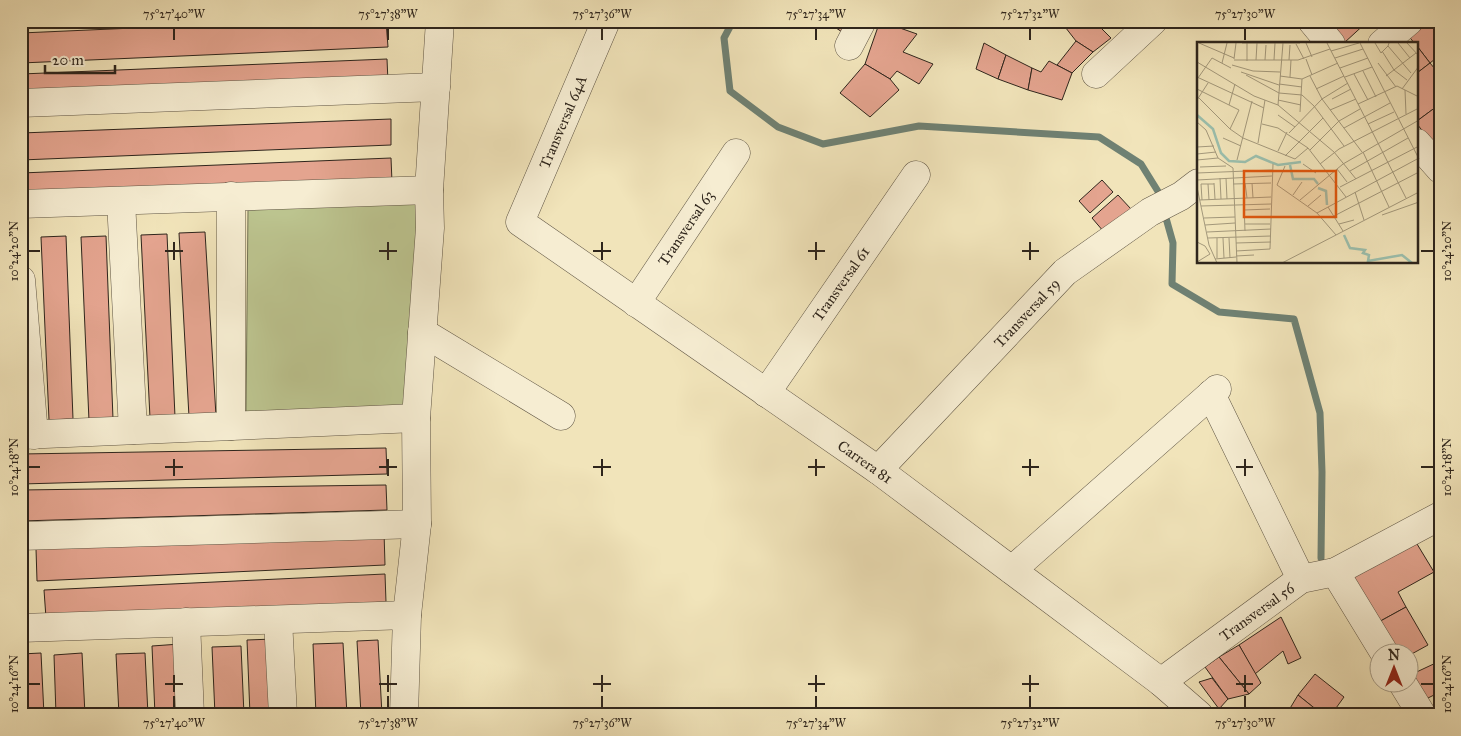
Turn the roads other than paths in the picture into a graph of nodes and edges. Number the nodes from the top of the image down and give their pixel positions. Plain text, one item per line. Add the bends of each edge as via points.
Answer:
1 (440, 21) edge
2 (606, 21) edge
3 (862, 21) edge
4 (1312, 21) edge
5 (1410, 21) edge
6 (1140, 25) edge
7 (1329, 42) edge
8 (1384, 42) edge
9 (849, 46) dead end
10 (1096, 74) dead end
11 (436, 87) junction
12 (21, 103) edge
13 (1418, 144) edge
14 (736, 154) dead end
15 (1440, 169) edge
16 (916, 175) dead end
17 (429, 190) junction
18 (1190, 190) edge
19 (231, 196) junction
20 (121, 201) junction
21 (21, 204) edge
22 (520, 222) joint
23 (21, 280) edge
24 (636, 303) junction
25 (422, 332) junction
26 (766, 392) junction
27 (561, 416) dead end
28 (416, 418) junction
29 (231, 426) junction
30 (133, 430) junction
31 (28, 435) edge
32 (878, 470) junction
33 (1440, 516) edge
34 (417, 524) junction
35 (21, 536) edge
36 (1012, 570) junction
37 (1335, 572) junction
38 (1301, 579) junction
39 (407, 615) junction
40 (278, 620) junction
41 (186, 622) junction
42 (21, 628) edge
43 (1379, 644) edge
44 (1161, 682) junction
45 (1409, 694) edge
46 (190, 715) edge
47 (283, 715) edge
48 (404, 715) edge
49 (1199, 715) edge
50 (1422, 715) edge

1 - 11 street
2 - 22 street, Transversal 64A
3 - 9 street
4 - 7 street
5 - 8 street
6 - 10 street
11 - 12 street
11 - 17 street
13 - 15 street
14 - 24 street, Transversal 63
16 - 26 street, Transversal 61
17 - 19 street
17 - 25 street via 430,228
18 - 32 street, Transversal 59 via 1150,212 1065,272
19 - 20 street
19 - 29 street
20 - 21 street
20 - 30 street
22 - 24 street, Carrera 81
23 - 31 street
24 - 26 street, Carrera 81
25 - 27 street
25 - 28 street
26 - 32 street, Carrera 81
28 - 29 street
28 - 34 street
29 - 30 street
30 - 31 street
32 - 36 street, Carrera 81
33 - 37 street, Transversal 56
34 - 35 street
34 - 39 street
36 - 38 street via 1214,392
36 - 44 street, Carrera 81
37 - 38 street, Transversal 56
37 - 43 street
38 - 44 street, Transversal 56
39 - 40 street
39 - 48 street
40 - 41 street
40 - 47 street
41 - 42 street
41 - 46 street
44 - 49 street, Carrera 81
45 - 50 street

